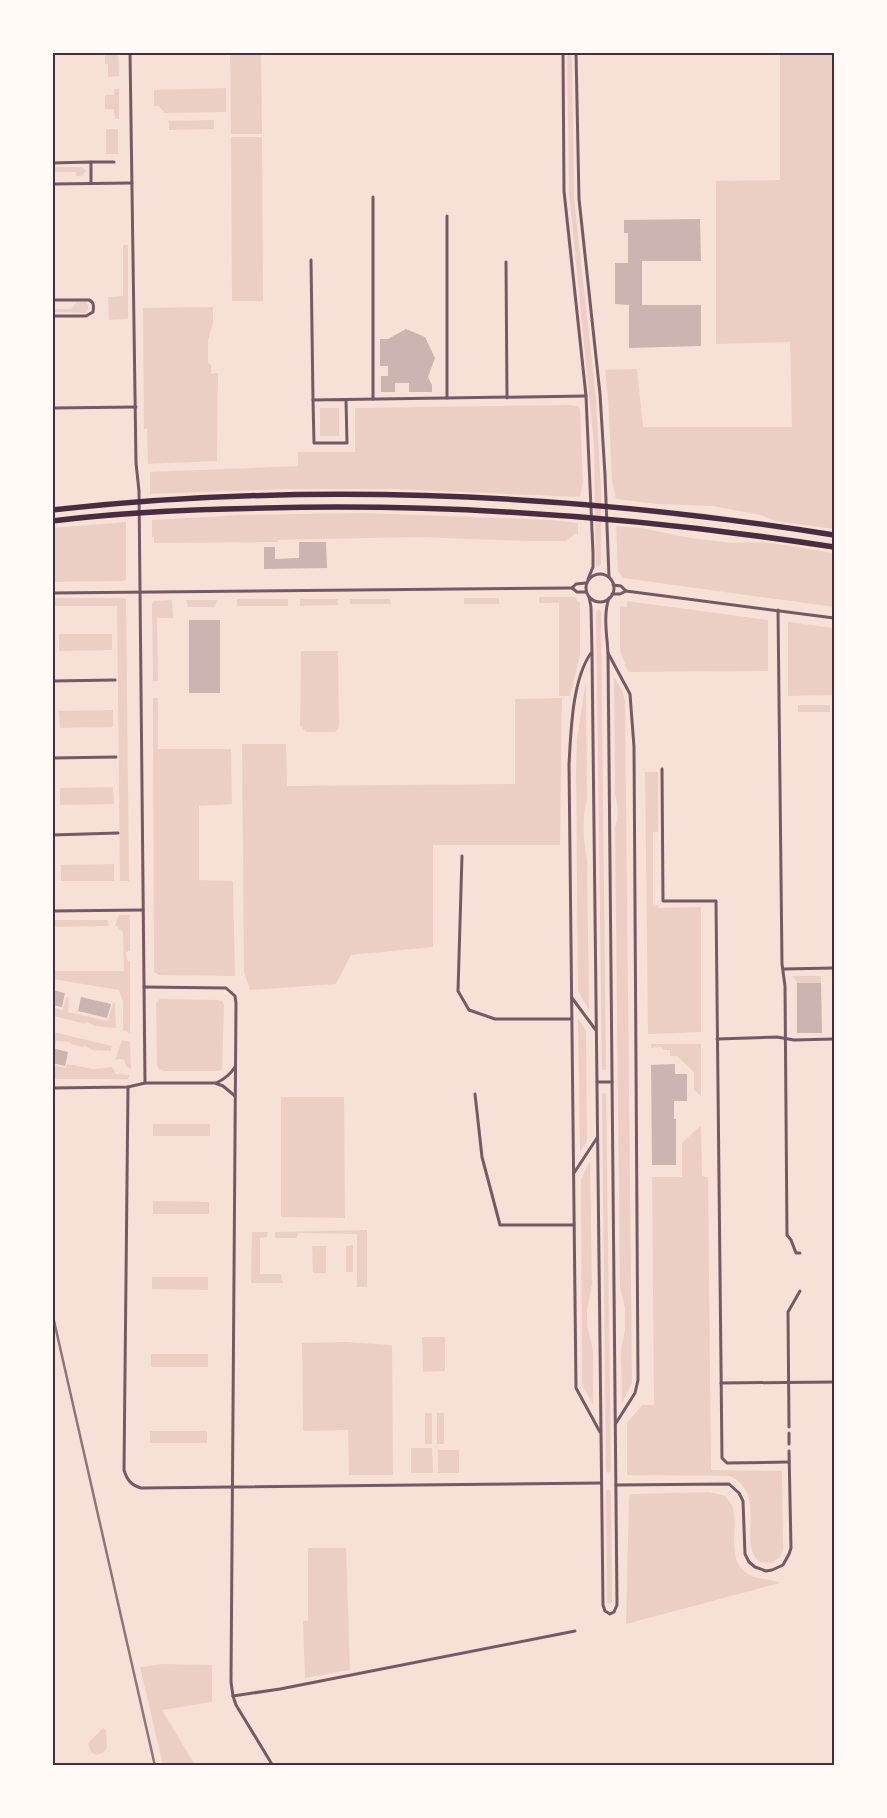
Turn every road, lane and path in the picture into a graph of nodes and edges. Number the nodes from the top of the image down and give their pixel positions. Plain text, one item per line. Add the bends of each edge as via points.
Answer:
1 (130, 52) edge
2 (563, 52) edge
3 (576, 52) edge
4 (52, 162) edge
5 (91, 162) junction
6 (114, 162) dead end
7 (91, 183) junction
8 (132, 183) junction
9 (52, 184) edge
10 (373, 197) dead end
11 (447, 216) dead end
12 (311, 260) dead end
13 (506, 262) dead end
14 (52, 300) edge
15 (52, 316) edge
16 (586, 396) junction
17 (447, 398) junction
18 (507, 398) junction
19 (374, 399) junction
20 (314, 400) junction
21 (346, 400) junction
22 (136, 407) junction
23 (52, 408) edge
24 (52, 510) edge
25 (52, 521) edge
26 (834, 535) edge
27 (834, 546) edge
28 (608, 577) junction
29 (587, 581) junction
30 (613, 585) junction
31 (572, 588) junction
32 (140, 591) junction
33 (626, 591) junction
34 (52, 593) edge
35 (587, 594) junction
36 (612, 594) junction
37 (610, 598) junction
38 (778, 610) junction
39 (834, 618) edge
40 (592, 653) junction
41 (608, 653) junction
42 (116, 680) dead end
43 (52, 681) edge
44 (116, 757) dead end
45 (52, 758) edge
46 (662, 769) dead end
47 (52, 834) edge
48 (118, 834) dead end
49 (462, 856) dead end
50 (52, 910) edge
51 (143, 910) junction
52 (782, 968) junction
53 (834, 968) edge
54 (144, 987) junction
55 (572, 997) junction
56 (572, 1019) junction
57 (596, 1030) junction
58 (717, 1038) junction
59 (785, 1038) junction
60 (834, 1040) edge
61 (236, 1066) junction
62 (597, 1082) junction
63 (612, 1082) junction
64 (145, 1083) junction
65 (215, 1083) junction
66 (128, 1087) junction
67 (52, 1088) edge
68 (475, 1094) dead end
69 (235, 1097) junction
70 (597, 1138) junction
71 (573, 1174) junction
72 (574, 1225) junction
73 (800, 1253) dead end
74 (800, 1290) dead end
75 (788, 1382) junction
76 (834, 1382) edge
77 (721, 1383) junction
78 (616, 1423) junction
79 (789, 1427) dead end
80 (601, 1432) junction
81 (789, 1433) dead end
82 (789, 1444) dead end
83 (789, 1452) dead end
84 (789, 1462) junction
85 (601, 1483) junction
86 (616, 1484) junction
87 (232, 1487) junction
88 (575, 1631) dead end
89 (233, 1696) junction
90 (272, 1766) edge

1 - 8 street
2 - 16 street via 564,200
3 - 28 street via 579,199 600,394
4 - 5 street
5 - 6 street
5 - 7 street
7 - 8 street
7 - 9 street
8 - 22 street
10 - 19 street
11 - 17 street
12 - 20 street
13 - 18 street
14 - 15 street via 89,300 94,307 93,312 86,316
16 - 18 street
16 - 29 street via 593,553 593,567
17 - 18 street
17 - 19 street
19 - 21 street
20 - 21 street
20 - 21 street via 314,444 347,443
22 - 23 street
22 - 32 street
24 - 26 highway via 170,500 276,496 489,499 621,508
25 - 27 highway via 238,508 440,508 621,519
28 - 29 street via 596,574
28 - 30 street
29 - 31 street
29 - 35 street
30 - 33 street
30 - 36 street
31 - 32 street
31 - 35 street
32 - 34 street
32 - 51 street
33 - 36 street
33 - 38 street
35 - 37 street via 596,602
35 - 40 street via 591,607
36 - 37 street
37 - 41 street via 606,607
38 - 39 street
38 - 52 street
40 - 55 street via 580,676 569,764
40 - 57 street
41 - 63 street
41 - 78 street via 631,700 634,766 638,1380 635,1393
42 - 43 street
44 - 45 street
46 - 58 street via 663,901 716,901
47 - 48 street
49 - 56 street via 458,991 469,1010 494,1019
50 - 51 street
51 - 54 street
52 - 53 street
52 - 59 street
54 - 61 street via 221,988 231,991 236,1003
54 - 64 street
55 - 56 street
55 - 57 street
56 - 71 street
57 - 62 street
58 - 59 street
58 - 77 street
59 - 60 street
59 - 73 street via 787,1235 796,1253
61 - 65 street via 224,1080
61 - 69 street
62 - 63 street
62 - 70 street
63 - 78 street
64 - 65 street
64 - 66 street
65 - 69 street
66 - 67 street
66 - 87 street via 124,1470 131,1484 141,1488
68 - 72 street via 482,1157 500,1225
69 - 87 street
70 - 71 street
70 - 80 street
71 - 72 street
72 - 80 street via 576,1388
74 - 75 street via 788,1312
75 - 76 street
75 - 77 street
75 - 79 street
77 - 84 street via 723,1460 727,1463
78 - 86 street
80 - 85 street
81 - 82 street
83 - 84 street
84 - 86 street via 791,1548 783,1565 772,1570 755,1567 745,1554 743,1500 729,1484
85 - 86 street via 603,1605 610,1614 617,1605
85 - 87 street
87 - 89 street via 230,1678
88 - 89 street
89 - 90 street

